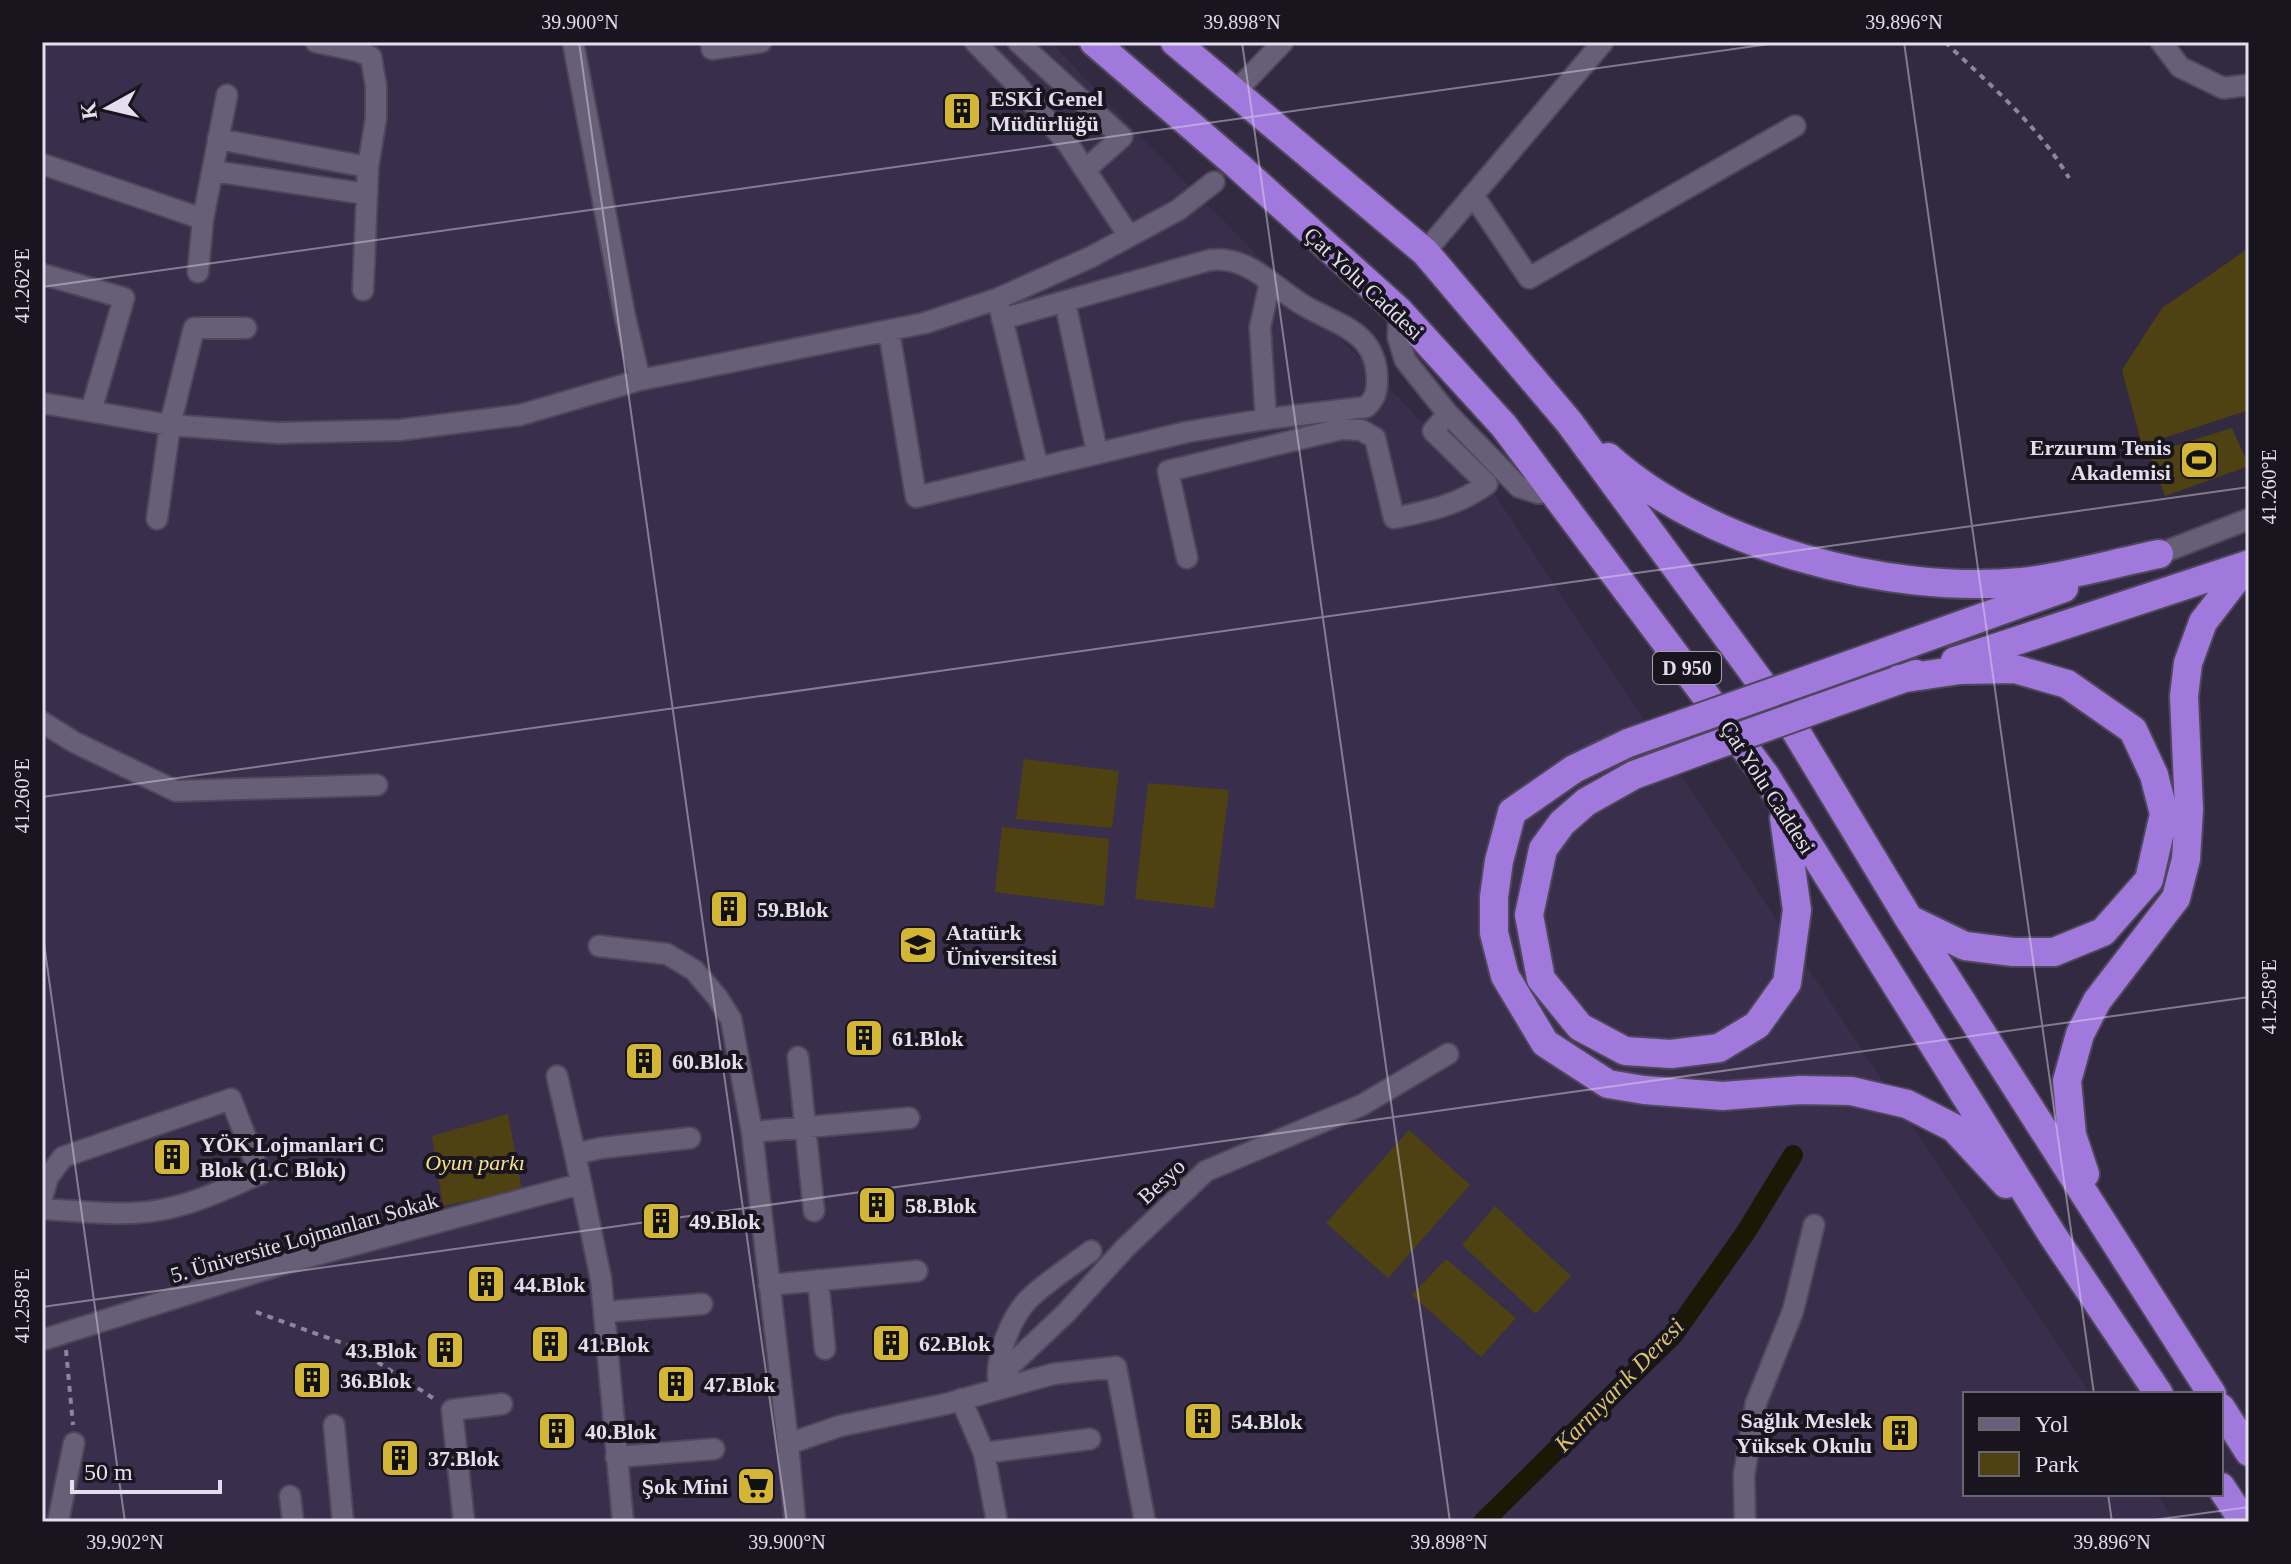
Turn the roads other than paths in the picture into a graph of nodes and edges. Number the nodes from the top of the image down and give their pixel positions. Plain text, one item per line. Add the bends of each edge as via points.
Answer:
1 (316, 42) edge
2 (573, 42) edge
3 (711, 42) edge
4 (761, 42) edge
5 (975, 42) edge
6 (1018, 42) edge
7 (1094, 42) edge
8 (1175, 42) edge
9 (1283, 42) edge
10 (1603, 42) edge
11 (2161, 42) edge
12 (2249, 85) edge
13 (1234, 93) junction
14 (227, 95) dead end
15 (1795, 126) dead end
16 (218, 139) junction
17 (42, 164) edge
18 (368, 167) junction
19 (1085, 170) junction
20 (213, 171) junction
21 (1214, 182) dead end
22 (366, 194) junction
23 (1473, 195) junction
24 (203, 219) junction
25 (1129, 236) junction
26 (1425, 252) junction
27 (198, 272) dead end
28 (42, 274) edge
29 (1270, 283) junction
30 (363, 290) dead end
31 (997, 299) junction
32 (1065, 302) junction
33 (1399, 311) junction
34 (1002, 319) junction
35 (246, 328) dead end
36 (889, 331) junction
37 (640, 380) junction
38 (42, 403) edge
39 (91, 411) junction
40 (1448, 414) junction
41 (1266, 419) junction
42 (1569, 422) junction
43 (170, 425) junction
44 (1097, 452) junction
45 (1038, 468) junction
46 (1555, 492) junction
47 (157, 519) dead end
48 (2249, 519) edge
49 (2159, 554) junction
50 (1187, 558) dead end
51 (2248, 565) edge
52 (1899, 679) junction
53 (42, 722) edge
54 (377, 785) dead end
55 (1782, 805) junction
56 (1909, 919) junction
57 (599, 946) dead end
58 (1448, 1054) dead end
59 (798, 1057) dead end
60 (557, 1076) dead end
61 (909, 1118) dead end
62 (806, 1128) junction
63 (752, 1132) junction
64 (690, 1138) dead end
65 (575, 1154) junction
66 (580, 1184) junction
67 (42, 1198) edge
68 (42, 1209) edge
69 (814, 1211) dead end
70 (2097, 1213) junction
71 (1814, 1225) dead end
72 (2053, 1236) junction
73 (1091, 1251) dead end
74 (917, 1271) dead end
75 (818, 1280) junction
76 (769, 1285) junction
77 (702, 1304) dead end
78 (605, 1312) junction
79 (42, 1340) edge
80 (825, 1349) dead end
81 (1000, 1388) junction
82 (2158, 1392) edge
83 (2211, 1392) edge
84 (961, 1399) junction
85 (502, 1404) dead end
86 (2223, 1411) edge
87 (334, 1425) dead end
88 (1090, 1439) dead end
89 (74, 1443) road end
90 (788, 1444) junction
91 (714, 1449) dead end
92 (2249, 1452) edge
93 (984, 1453) junction
94 (616, 1457) junction
95 (2223, 1490) edge
96 (290, 1496) dead end
97 (1144, 1514) edge
98 (58, 1522) edge
99 (293, 1522) edge
100 (343, 1522) edge
101 (464, 1522) edge
102 (623, 1522) edge
103 (795, 1522) edge
104 (997, 1522) edge
105 (1745, 1522) edge
106 (2244, 1522) edge

1 - 18 street via 371,57 376,118
2 - 37 street
3 - 4 street via 712,49
5 - 19 street via 1068,144
6 - 19 street via 1122,137
7 - 33 highway, Çat Yolu Caddesi / D 950
8 - 13 highway, D 950
9 - 13 street
10 - 23 street
11 - 12 street via 2180,67 2223,88
13 - 26 highway, D 950
14 - 16 street
15 - 23 street via 1529,278
16 - 18 street
16 - 20 street
17 - 24 street
18 - 22 street
19 - 25 street
20 - 22 street
20 - 24 street
21 - 25 street via 1178,210
22 - 30 street
23 - 26 street
24 - 27 street
25 - 31 street
26 - 42 highway, D 950
28 - 39 street via 124,298
29 - 32 street via 1241,263 1221,259
29 - 41 street via 1260,327
29 - 41 street via 1353,330 1375,362 1377,388 1366,407
31 - 34 street
31 - 36 street
32 - 34 street
32 - 44 street
33 - 40 street via 1398,337 1405,360
33 - 46 highway, Çat Yolu Caddesi / D 950 via 1504,426
34 - 45 street
35 - 43 street via 194,328
36 - 37 street
36 - 45 street via 916,497
37 - 43 street via 520,415 400,430 278,433
38 - 39 street
39 - 43 street
40 - 46 street via 1519,487
40 - 50 street via 1433,431 1487,484 1453,504 1409,515 1394,518 1375,438 1361,430 1341,429 1168,471
41 - 44 street
42 - 49 highway via 1626,473 1706,523 1820,563 1944,584 2023,582
42 - 56 highway, D 950 via 1792,725
43 - 47 street
44 - 45 street
46 - 55 highway, Çat Yolu Caddesi / D 950 via 1690,671
48 - 49 street
49 - 72 highway, bridge via 1628,743 1574,769 1512,812 1495,885 1494,933 1505,976 1545,1043 1575,1065 1608,1084 1644,1090 1723,1096 1851,1091 1907,1104 1954,1128
51 - 52 highway
51 - 70 highway via 2203,622 2188,663 2184,696 2189,809 2176,898 2097,1001 2080,1034 2067,1081 2072,1135
52 - 55 highway, bridge via 1634,775 1586,802 1562,823 1543,849 1529,915 1541,979 1580,1027 1625,1051 1671,1054 1719,1048 1757,1025 1787,983 1797,910
52 - 56 highway via 2015,669 2067,684 2133,730 2154,775 2164,814 2149,880 2103,932 2054,952 2013,952 1965,946
53 - 54 street via 176,791
55 - 72 highway, Çat Yolu Caddesi / D 950
56 - 70 highway, D 950
57 - 63 street via 667,954 694,970 717,997 731,1019
58 - 81 street, Besyo via 1362,1105 1206,1171 1011,1365
59 - 62 street
60 - 65 street
61 - 62 street
62 - 63 street
62 - 69 street
63 - 76 street
64 - 65 street
65 - 66 street
66 - 78 street
66 - 79 street, 5. Üniversite Lojmanları Sokak via 286,1263
67 - 68 street via 48,1177 63,1157 231,1099 260,1174 159,1211
70 - 83 highway, D 950
71 - 105 street via 1793,1311 1756,1403 1744,1475
72 - 82 highway, Çat Yolu Caddesi / D 950
73 - 81 street via 1026,1302 996,1369
74 - 75 street
75 - 76 street
75 - 80 street
76 - 90 street
77 - 78 street
78 - 94 street
81 - 84 street
81 - 97 street via 1053,1374 1116,1367
84 - 90 street via 840,1426
84 - 93 street
85 - 101 street via 452,1410
86 - 92 highway
87 - 100 street
88 - 93 street
89 - 98 street
90 - 103 street
91 - 94 street
93 - 104 street
94 - 102 street
95 - 106 highway
96 - 99 street

